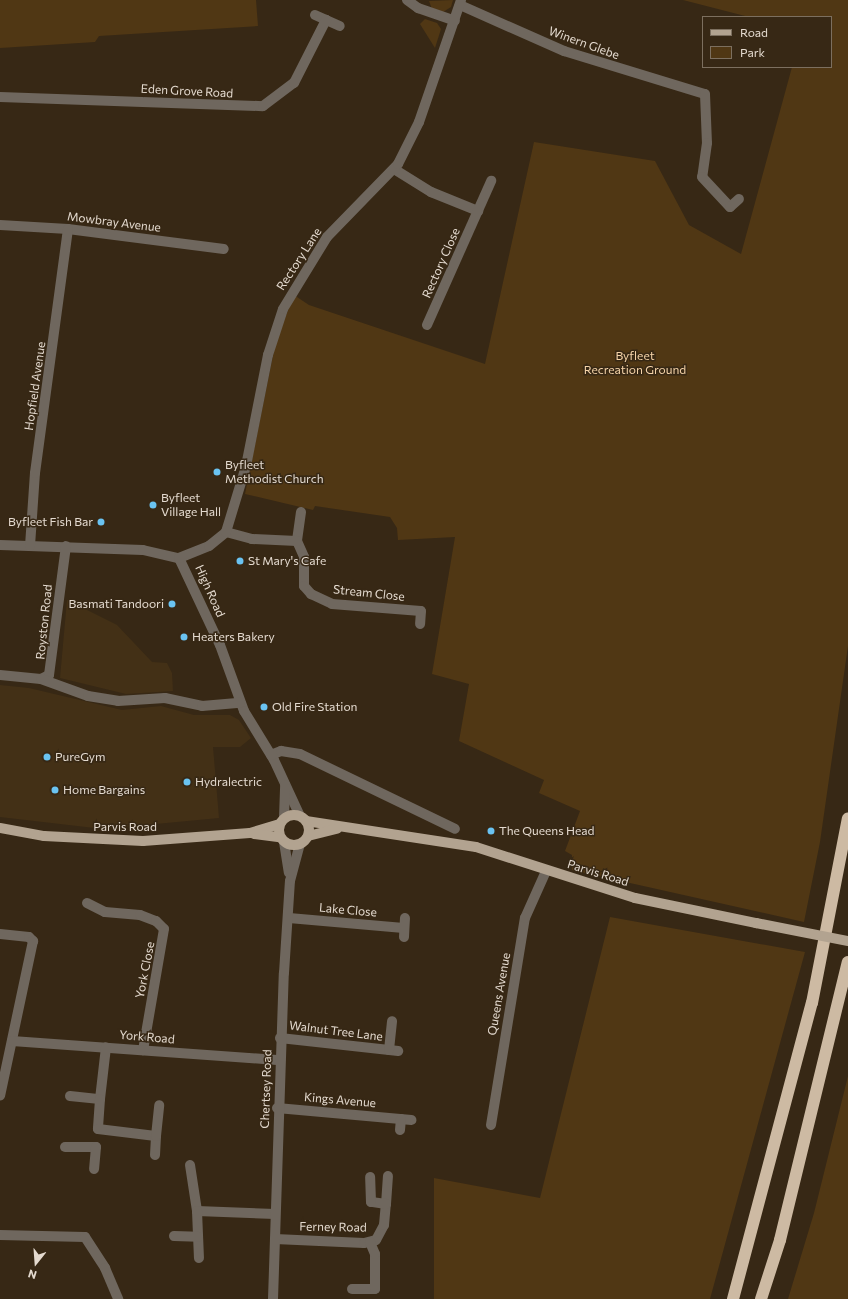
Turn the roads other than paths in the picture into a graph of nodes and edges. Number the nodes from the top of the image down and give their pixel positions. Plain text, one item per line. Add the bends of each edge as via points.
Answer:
1 (407, 0) edge
2 (460, 2) edge
3 (315, 15) dead end
4 (326, 20) junction
5 (454, 21) junction
6 (340, 26) dead end
7 (0, 97) edge
8 (394, 169) junction
9 (492, 181) dead end
10 (739, 198) dead end
11 (478, 211) junction
12 (0, 225) edge
13 (68, 229) junction
14 (224, 249) dead end
15 (427, 325) dead end
16 (301, 512) dead end
17 (226, 532) junction
18 (297, 541) junction
19 (0, 545) edge
20 (30, 546) junction
21 (66, 546) junction
22 (179, 558) junction
23 (420, 624) dead end
24 (0, 675) edge
25 (41, 679) junction
26 (240, 703) junction
27 (271, 755) junction
28 (285, 783) junction
29 (848, 818) edge
30 (303, 819) junction
31 (282, 821) junction
32 (0, 828) edge
33 (343, 828) junction
34 (455, 828) dead end
35 (250, 834) junction
36 (308, 836) junction
37 (282, 839) junction
38 (300, 844) junction
39 (546, 871) junction
40 (290, 881) junction
41 (87, 903) dead end
42 (288, 918) junction
43 (404, 928) dead end
44 (0, 934) edge
45 (848, 941) edge
46 (848, 962) edge
47 (392, 1020) dead end
48 (280, 1038) junction
49 (12, 1041) junction
50 (106, 1047) junction
51 (143, 1050) junction
52 (280, 1060) junction
53 (0, 1096) edge
54 (70, 1096) dead end
55 (100, 1099) junction
56 (159, 1104) dead end
57 (277, 1108) junction
58 (492, 1124) dead end
59 (98, 1129) junction
60 (400, 1130) dead end
61 (156, 1136) junction
62 (65, 1147) dead end
63 (96, 1147) junction
64 (155, 1155) dead end
65 (190, 1165) dead end
66 (94, 1169) dead end
67 (388, 1176) dead end
68 (370, 1177) dead end
69 (386, 1204) junction
70 (197, 1211) junction
71 (275, 1214) junction
72 (0, 1235) edge
73 (174, 1236) dead end
74 (198, 1237) junction
75 (275, 1239) junction
76 (370, 1242) junction
77 (199, 1258) dead end
78 (352, 1289) dead end
79 (375, 1294) edge
80 (118, 1299) edge
81 (273, 1299) edge
82 (733, 1299) edge
83 (761, 1299) edge

1 - 5 street via 418,8
2 - 5 street, Rectory Lane
2 - 10 street, Winern Glebe via 564,51 704,94 707,143 702,177 727,209
3 - 4 street
4 - 6 street
4 - 7 street, Eden Grove Road via 294,83 263,106
5 - 8 street, Rectory Lane via 419,122
8 - 11 street via 431,192
8 - 17 street, Rectory Lane via 328,236 283,309 268,355 246,466
9 - 11 street, Rectory Close
11 - 15 street, Rectory Close
12 - 13 street, Mowbray Avenue
13 - 14 street, Mowbray Avenue
13 - 20 street, Hopfield Avenue via 35,473
16 - 18 street, Stream Close
17 - 18 street via 252,539
17 - 22 street via 208,546
18 - 23 street, Stream Close via 304,557 304,586 311,594 332,604 421,611
19 - 20 street, High Road
20 - 21 street, High Road
21 - 22 street, High Road via 143,550
21 - 25 street, Royston Road via 52,670
22 - 26 street, High Road via 220,645
24 - 25 street
25 - 26 street via 54,685 118,701 165,698 202,706
26 - 27 street, High Road
27 - 28 street, High Road
27 - 34 street via 281,750 300,754
28 - 30 street, High Road
28 - 31 street, High Road
29 - 82 highway via 812,1003
30 - 31 main road, Parvis Road
30 - 33 main road, Parvis Road
30 - 36 main road
31 - 35 main road, Parvis Road
31 - 37 main road
32 - 35 main road, Parvis Road via 98,841
33 - 36 main road, Parvis Road
33 - 39 main road, Parvis Road via 442,840
35 - 37 main road, Parvis Road
36 - 38 main road
37 - 38 main road, Parvis Road
37 - 40 street, Chertsey Road
38 - 40 street, Chertsey Road
39 - 45 main road, Parvis Road, bridge via 642,900
39 - 58 street, Queens Avenue via 526,918
40 - 42 street, Chertsey Road
41 - 51 street, York Close via 105,912 145,917 164,929
42 - 43 street, Lake Close
42 - 48 street, Chertsey Road
44 - 49 street via 29,936 33,941
46 - 83 highway via 782,1232
47 - 48 street, Walnut Tree Lane via 393,1051
48 - 52 street, Chertsey Road
49 - 50 street, York Road
49 - 53 street
50 - 51 street, York Road
50 - 55 street
51 - 52 street, York Road
52 - 57 street, Chertsey Road
54 - 55 street
55 - 59 street
56 - 61 street
57 - 60 street, Kings Avenue via 406,1120
57 - 71 street, Chertsey Road
59 - 61 street
59 - 63 street
61 - 64 street
62 - 63 street
63 - 66 street
65 - 70 street
67 - 69 street, Ferney Road
68 - 69 street via 371,1202
69 - 76 street, Ferney Road via 384,1225 376,1240
70 - 71 street
70 - 74 street
71 - 75 street, Chertsey Road
72 - 80 street via 85,1237 105,1268
73 - 74 street
74 - 77 street
75 - 76 street, Ferney Road
75 - 81 street, Chertsey Road
76 - 79 street via 375,1254
78 - 79 street

